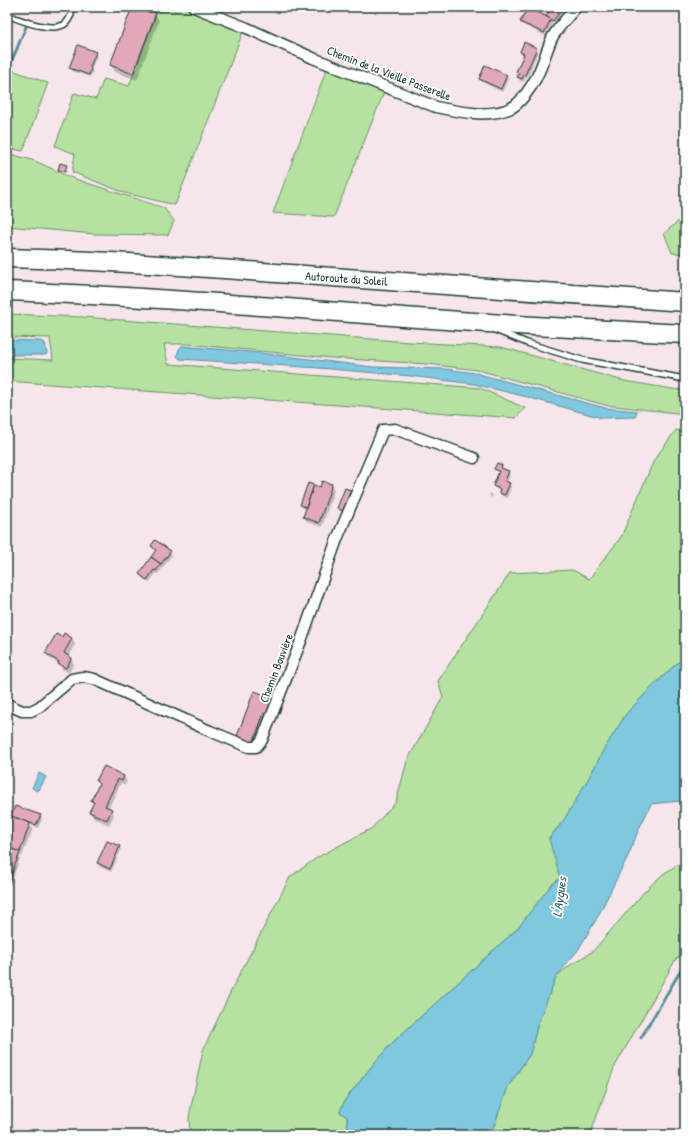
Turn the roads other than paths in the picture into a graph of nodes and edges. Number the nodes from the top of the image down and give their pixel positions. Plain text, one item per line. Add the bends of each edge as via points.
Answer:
1 (194, 7) edge
2 (576, 7) edge
3 (7, 15) edge
4 (71, 15) dead end
5 (7, 258) edge
6 (7, 291) edge
7 (685, 302) edge
8 (476, 322) junction
9 (685, 334) edge
10 (685, 379) edge
11 (474, 458) dead end
12 (7, 704) edge

1 - 2 street, Chemin de la Vieille Passerelle via 312,58 436,107 480,113 512,108 524,97 536,78 553,37
3 - 4 lane via 46,28 65,24
5 - 7 highway, Autoroute du Soleil via 176,266
6 - 8 highway
8 - 9 highway
8 - 10 lane via 527,343 582,360
11 - 12 street, Chemin Bouvière via 395,429 383,430 338,539 262,740 256,747 249,747 94,679 83,677 72,679 31,711 22,712

